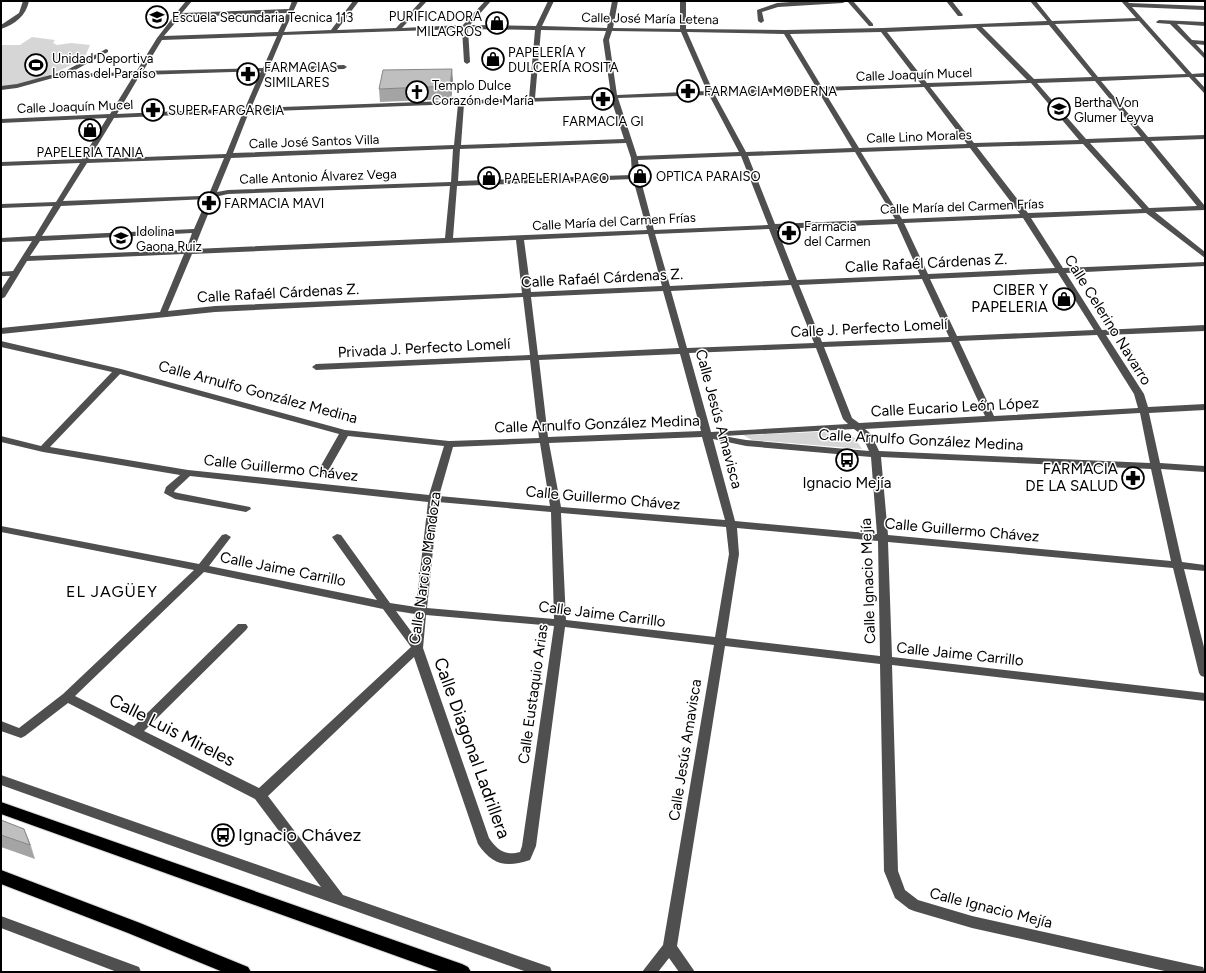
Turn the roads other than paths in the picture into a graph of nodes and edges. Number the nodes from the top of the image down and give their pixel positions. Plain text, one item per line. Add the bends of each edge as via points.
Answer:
1 (26, 1) edge
2 (189, 1) edge
3 (295, 1) edge
4 (356, 1) edge
5 (424, 1) edge
6 (488, 1) edge
7 (551, 1) edge
8 (615, 1) edge
9 (683, 1) edge
10 (843, 1) edge
11 (850, 1) edge
12 (949, 1) edge
13 (1033, 1) edge
14 (1126, 3) edge
15 (1205, 8) edge
16 (290, 11) junction
17 (176, 15) junction
18 (960, 15) dead end
19 (1140, 20) junction
20 (760, 21) dead end
21 (1159, 22) dead end
22 (1051, 23) junction
23 (1172, 23) junction
24 (1205, 24) edge
25 (871, 25) dead end
26 (977, 26) junction
27 (1, 27) edge
28 (465, 28) junction
29 (538, 28) junction
30 (610, 29) junction
31 (683, 29) junction
32 (397, 30) junction
33 (883, 30) junction
34 (333, 32) junction
35 (786, 32) junction
36 (280, 34) junction
37 (160, 38) junction
38 (1190, 42) junction
39 (1205, 43) edge
40 (106, 51) dead end
41 (1205, 57) edge
42 (467, 62) dead end
43 (344, 67) dead end
44 (265, 70) junction
45 (138, 74) junction
46 (1205, 75) edge
47 (53, 76) junction
48 (1190, 76) junction
49 (1096, 78) junction
50 (1032, 81) junction
51 (925, 85) junction
52 (1, 88) edge
53 (821, 89) junction
54 (1205, 92) edge
55 (712, 93) junction
56 (614, 96) junction
57 (532, 100) junction
58 (461, 102) junction
59 (247, 110) junction
60 (111, 116) junction
61 (1, 121) edge
62 (1205, 137) edge
63 (1146, 139) junction
64 (628, 141) junction
65 (1085, 142) junction
66 (972, 146) junction
67 (457, 147) junction
68 (858, 151) junction
69 (744, 155) junction
70 (228, 156) junction
71 (634, 158) junction
72 (84, 161) junction
73 (1, 164) edge
74 (636, 177) junction
75 (454, 183) junction
76 (213, 195) junction
77 (58, 204) junction
78 (1, 206) edge
79 (1204, 208) edge
80 (1147, 210) junction
81 (1025, 215) junction
82 (899, 220) junction
83 (772, 226) junction
84 (197, 231) junction
85 (651, 232) junction
86 (520, 238) junction
87 (37, 239) junction
88 (1, 240) edge
89 (449, 240) junction
90 (189, 252) junction
91 (1205, 256) edge
92 (24, 258) junction
93 (1205, 264) edge
94 (1060, 270) junction
95 (16, 273) junction
96 (1, 274) edge
97 (925, 277) junction
98 (794, 283) junction
99 (667, 288) junction
100 (527, 295) junction
101 (1, 297) edge
102 (163, 314) junction
103 (1205, 328) edge
104 (1, 331) edge
105 (1100, 332) junction
106 (954, 338) junction
107 (1, 344) edge
108 (818, 345) junction
109 (684, 350) junction
110 (534, 357) junction
111 (316, 367) dead end
112 (118, 371) junction
113 (1205, 407) edge
114 (1144, 411) junction
115 (991, 419) junction
116 (859, 427) junction
117 (345, 433) junction
118 (706, 434) junction
119 (1, 439) edge
120 (544, 440) junction
121 (449, 444) junction
122 (43, 449) junction
123 (876, 454) junction
124 (1155, 466) junction
125 (1205, 469) edge
126 (323, 471) dead end
127 (188, 473) junction
128 (433, 499) junction
129 (246, 509) dead end
130 (556, 510) junction
131 (731, 524) junction
132 (1, 529) edge
133 (226, 537) dead end
134 (337, 537) dead end
135 (883, 538) junction
136 (1177, 565) junction
137 (202, 568) junction
138 (1205, 568) edge
139 (386, 606) junction
140 (421, 611) junction
141 (560, 623) junction
142 (242, 627) dead end
143 (719, 642) junction
144 (417, 648) junction
145 (886, 661) junction
146 (1205, 673) edge
147 (67, 697) junction
148 (1205, 697) edge
149 (1, 726) edge
150 (135, 732) junction
151 (1, 780) edge
152 (260, 795) junction
153 (1, 808) edge
154 (514, 860) joint
155 (1, 877) edge
156 (338, 899) junction
157 (1, 922) edge
158 (670, 947) junction
159 (125, 970) edge
160 (242, 972) edge
161 (462, 972) edge
162 (545, 972) edge
163 (649, 972) edge
164 (688, 972) edge
165 (1198, 972) edge

1 - 27 street via 26,10 21,16
2 - 17 street
3 - 16 street
4 - 34 street
5 - 32 street
6 - 28 street
7 - 29 street
8 - 30 street, Calle Jesús Amavisca
9 - 31 street, Calle Ignacio Mejía
10 - 20 street via 777,5 758,11
11 - 25 street
12 - 18 street
13 - 22 street
14 - 15 street
14 - 19 street
16 - 17 street
16 - 36 street
17 - 37 street
19 - 22 street, Calle José María Letena
19 - 48 street
21 - 23 street
22 - 26 street, Calle José María Letena
22 - 49 street
23 - 24 street
23 - 38 street
26 - 33 street, Calle José María Letena
26 - 50 street
28 - 29 street, Calle José María Letena
28 - 32 street, Calle José María Letena
28 - 42 street
29 - 30 street, Calle José María Letena
29 - 57 street
30 - 31 street, Calle José María Letena
30 - 56 street, Calle Jesús Amavisca via 606,40
31 - 35 street, Calle José María Letena
31 - 55 street, Calle Ignacio Mejía
32 - 34 street, Calle José María Letena
33 - 35 street, Calle José María Letena
33 - 51 street, Calle Celerino Navarro
34 - 36 street, Calle José María Letena
35 - 53 street
36 - 37 street, Calle José María Letena
36 - 44 street
37 - 45 street
38 - 39 street
38 - 41 street
40 - 47 street via 76,68
43 - 44 street
44 - 45 street
44 - 59 street
45 - 47 street
45 - 60 street
46 - 48 street, Calle Joaquín Mucel
47 - 52 street
48 - 49 street, Calle Joaquín Mucel
48 - 54 street
49 - 50 street, Calle Joaquín Mucel
49 - 63 street
50 - 51 street, Calle Joaquín Mucel
50 - 65 street
51 - 53 street, Calle Joaquín Mucel
51 - 66 street, Calle Celerino Navarro
53 - 55 street, Calle Joaquín Mucel
53 - 68 street
55 - 56 street, Calle Joaquín Mucel
55 - 69 street, Calle Ignacio Mejía
56 - 57 street, Calle Joaquín Mucel
56 - 64 street, Calle Jesús Amavisca
57 - 58 street, Calle Joaquín Mucel
58 - 59 street, Calle Joaquín Mucel
58 - 67 street
59 - 60 street, Calle Joaquín Mucel
59 - 70 street
60 - 61 street, Calle Joaquín Mucel
60 - 72 street
62 - 63 street, Calle Lino Morales
63 - 65 street, Calle Lino Morales
63 - 79 street
64 - 67 street, Calle José Santos Villa
64 - 71 street, Calle Jesús Amavisca
65 - 66 street, Calle Lino Morales
65 - 80 street
66 - 68 street, Calle Lino Morales
66 - 81 street, Calle Celerino Navarro
67 - 70 street, Calle José Santos Villa
67 - 75 street
68 - 69 street, Calle Lino Morales
68 - 82 street
69 - 71 street, Calle Lino Morales
69 - 83 street, Calle Ignacio Mejía
70 - 72 street, Calle José Santos Villa
70 - 76 street
71 - 74 street, Calle Jesús Amavisca
72 - 73 street, Calle José Santos Villa
72 - 77 street
74 - 75 street, Calle Antonio Álvarez Vega
74 - 85 street, Calle Jesús Amavisca
75 - 76 street, Calle Antonio Álvarez Vega via 228,192
75 - 89 street
76 - 77 street, Calle Antonio Álvarez Vega via 200,198
76 - 84 street
77 - 78 street, Calle Antonio Álvarez Vega
77 - 87 street
79 - 80 street, Calle María del Carmen Frías
80 - 81 street, Calle María del Carmen Frías
80 - 91 street
81 - 82 street, Calle María del Carmen Frías
81 - 94 street, Calle Celerino Navarro
82 - 83 street, Calle María del Carmen Frías
82 - 97 street
83 - 85 street, Calle María del Carmen Frías
83 - 98 street, Calle Ignacio Mejía
84 - 87 street
84 - 90 street
85 - 86 street, Calle María del Carmen Frías
85 - 99 street, Calle Jesús Amavisca
86 - 89 street, Calle María del Carmen Frías
86 - 100 street, Calle Eustaquio Arias
87 - 88 street
87 - 92 street
89 - 90 street, Calle María del Carmen Frías
90 - 92 street, Calle María del Carmen Frías
90 - 102 street
92 - 95 street
93 - 94 street, Calle Rafaél Cárdenas Z.
94 - 97 street, Calle Rafaél Cárdenas Z.
94 - 105 street, Calle Celerino Navarro
95 - 96 street
95 - 101 street
97 - 98 street, Calle Rafaél Cárdenas Z.
97 - 106 street
98 - 99 street, Calle Rafaél Cárdenas Z.
98 - 108 street, Calle Ignacio Mejía
99 - 100 street, Calle Rafaél Cárdenas Z.
99 - 109 street, Calle Jesús Amavisca
100 - 102 street, Calle Rafaél Cárdenas Z.
100 - 110 street, Calle Eustaquio Arias
102 - 104 street, Calle Rafaél Cárdenas Z.
103 - 105 street, Calle J. Perfecto Lomelí
105 - 106 street, Calle J. Perfecto Lomelí
105 - 114 street, Calle Celerino Navarro via 1139,394
106 - 108 street, Calle J. Perfecto Lomelí
106 - 115 street
107 - 112 street, Calle Arnulfo González Medina
108 - 109 street, Calle J. Perfecto Lomelí
108 - 116 street, Calle Ignacio Mejía via 848,419
109 - 110 street, Calle J. Perfecto Lomelí
109 - 118 street, Calle Jesús Amavisca
110 - 111 street, Privada J. Perfecto Lomelí
110 - 120 street, Calle Eustaquio Arias
112 - 117 street, Calle Arnulfo González Medina
112 - 122 street
113 - 114 street, Calle Eucario León López
114 - 115 street, Calle Eucario León López
114 - 124 street, Calle Celerino Navarro
115 - 116 street, Calle Eucario León López
116 - 118 street, Calle Eucario León López
116 - 123 street, Calle Ignacio Mejía via 866,434
117 - 121 street, Calle Arnulfo González Medina
117 - 126 street
118 - 120 street, Calle Arnulfo González Medina
118 - 123 street, Calle Arnulfo González Medina via 746,443
118 - 131 street, Calle Jesús Amavisca
119 - 122 street, Calle Guillermo Chávez
120 - 121 street, Calle Arnulfo González Medina
120 - 130 street, Calle Eustaquio Arias
121 - 128 street, Calle Narciso Mendoza
122 - 127 street, Calle Guillermo Chávez
123 - 124 street, Calle Arnulfo González Medina
123 - 135 street, Calle Ignacio Mejía
124 - 125 street, Calle Arnulfo González Medina
124 - 136 street, Calle Celerino Navarro
127 - 128 street, Calle Guillermo Chávez
127 - 129 street via 170,489 169,493
128 - 130 street, Calle Guillermo Chávez
128 - 140 street, Calle Narciso Mendoza
130 - 131 street, Calle Guillermo Chávez
130 - 141 street, Calle Eustaquio Arias
131 - 135 street, Calle Guillermo Chávez
131 - 143 street, Calle Jesús Amavisca via 734,554
132 - 137 street, Calle Jaime Carrillo
133 - 137 street
134 - 139 street, Calle Diagonal Ladrillera
135 - 136 street, Calle Guillermo Chávez
135 - 145 street, Calle Ignacio Mejía
136 - 138 street, Calle Guillermo Chávez
136 - 146 street, Calle Celerino Navarro
137 - 139 street, Calle Jaime Carrillo
137 - 147 street
139 - 140 street, Calle Jaime Carrillo
139 - 144 street, Calle Diagonal Ladrillera
140 - 141 street, Calle Jaime Carrillo
140 - 144 street, Calle Narciso Mendoza
141 - 143 street, Calle Jaime Carrillo
141 - 154 street, Calle Eustaquio Arias via 529,846 525,856
142 - 150 street
143 - 145 street, Calle Jaime Carrillo
143 - 158 street, Calle Jesús Amavisca
144 - 152 street, Calle Narciso Mendoza
144 - 154 street, Calle Diagonal Ladrillera via 483,840 490,852
145 - 148 street, Calle Jaime Carrillo
145 - 165 street, Calle Ignacio Mejía via 891,871 900,894 914,904 972,922
147 - 149 street via 21,733
147 - 150 street, Calle Luis Mireles
150 - 152 street, Calle Luis Mireles
151 - 156 street
152 - 156 street
153 - 161 highway
155 - 160 highway
156 - 162 street
157 - 159 street
158 - 163 street
158 - 164 street

